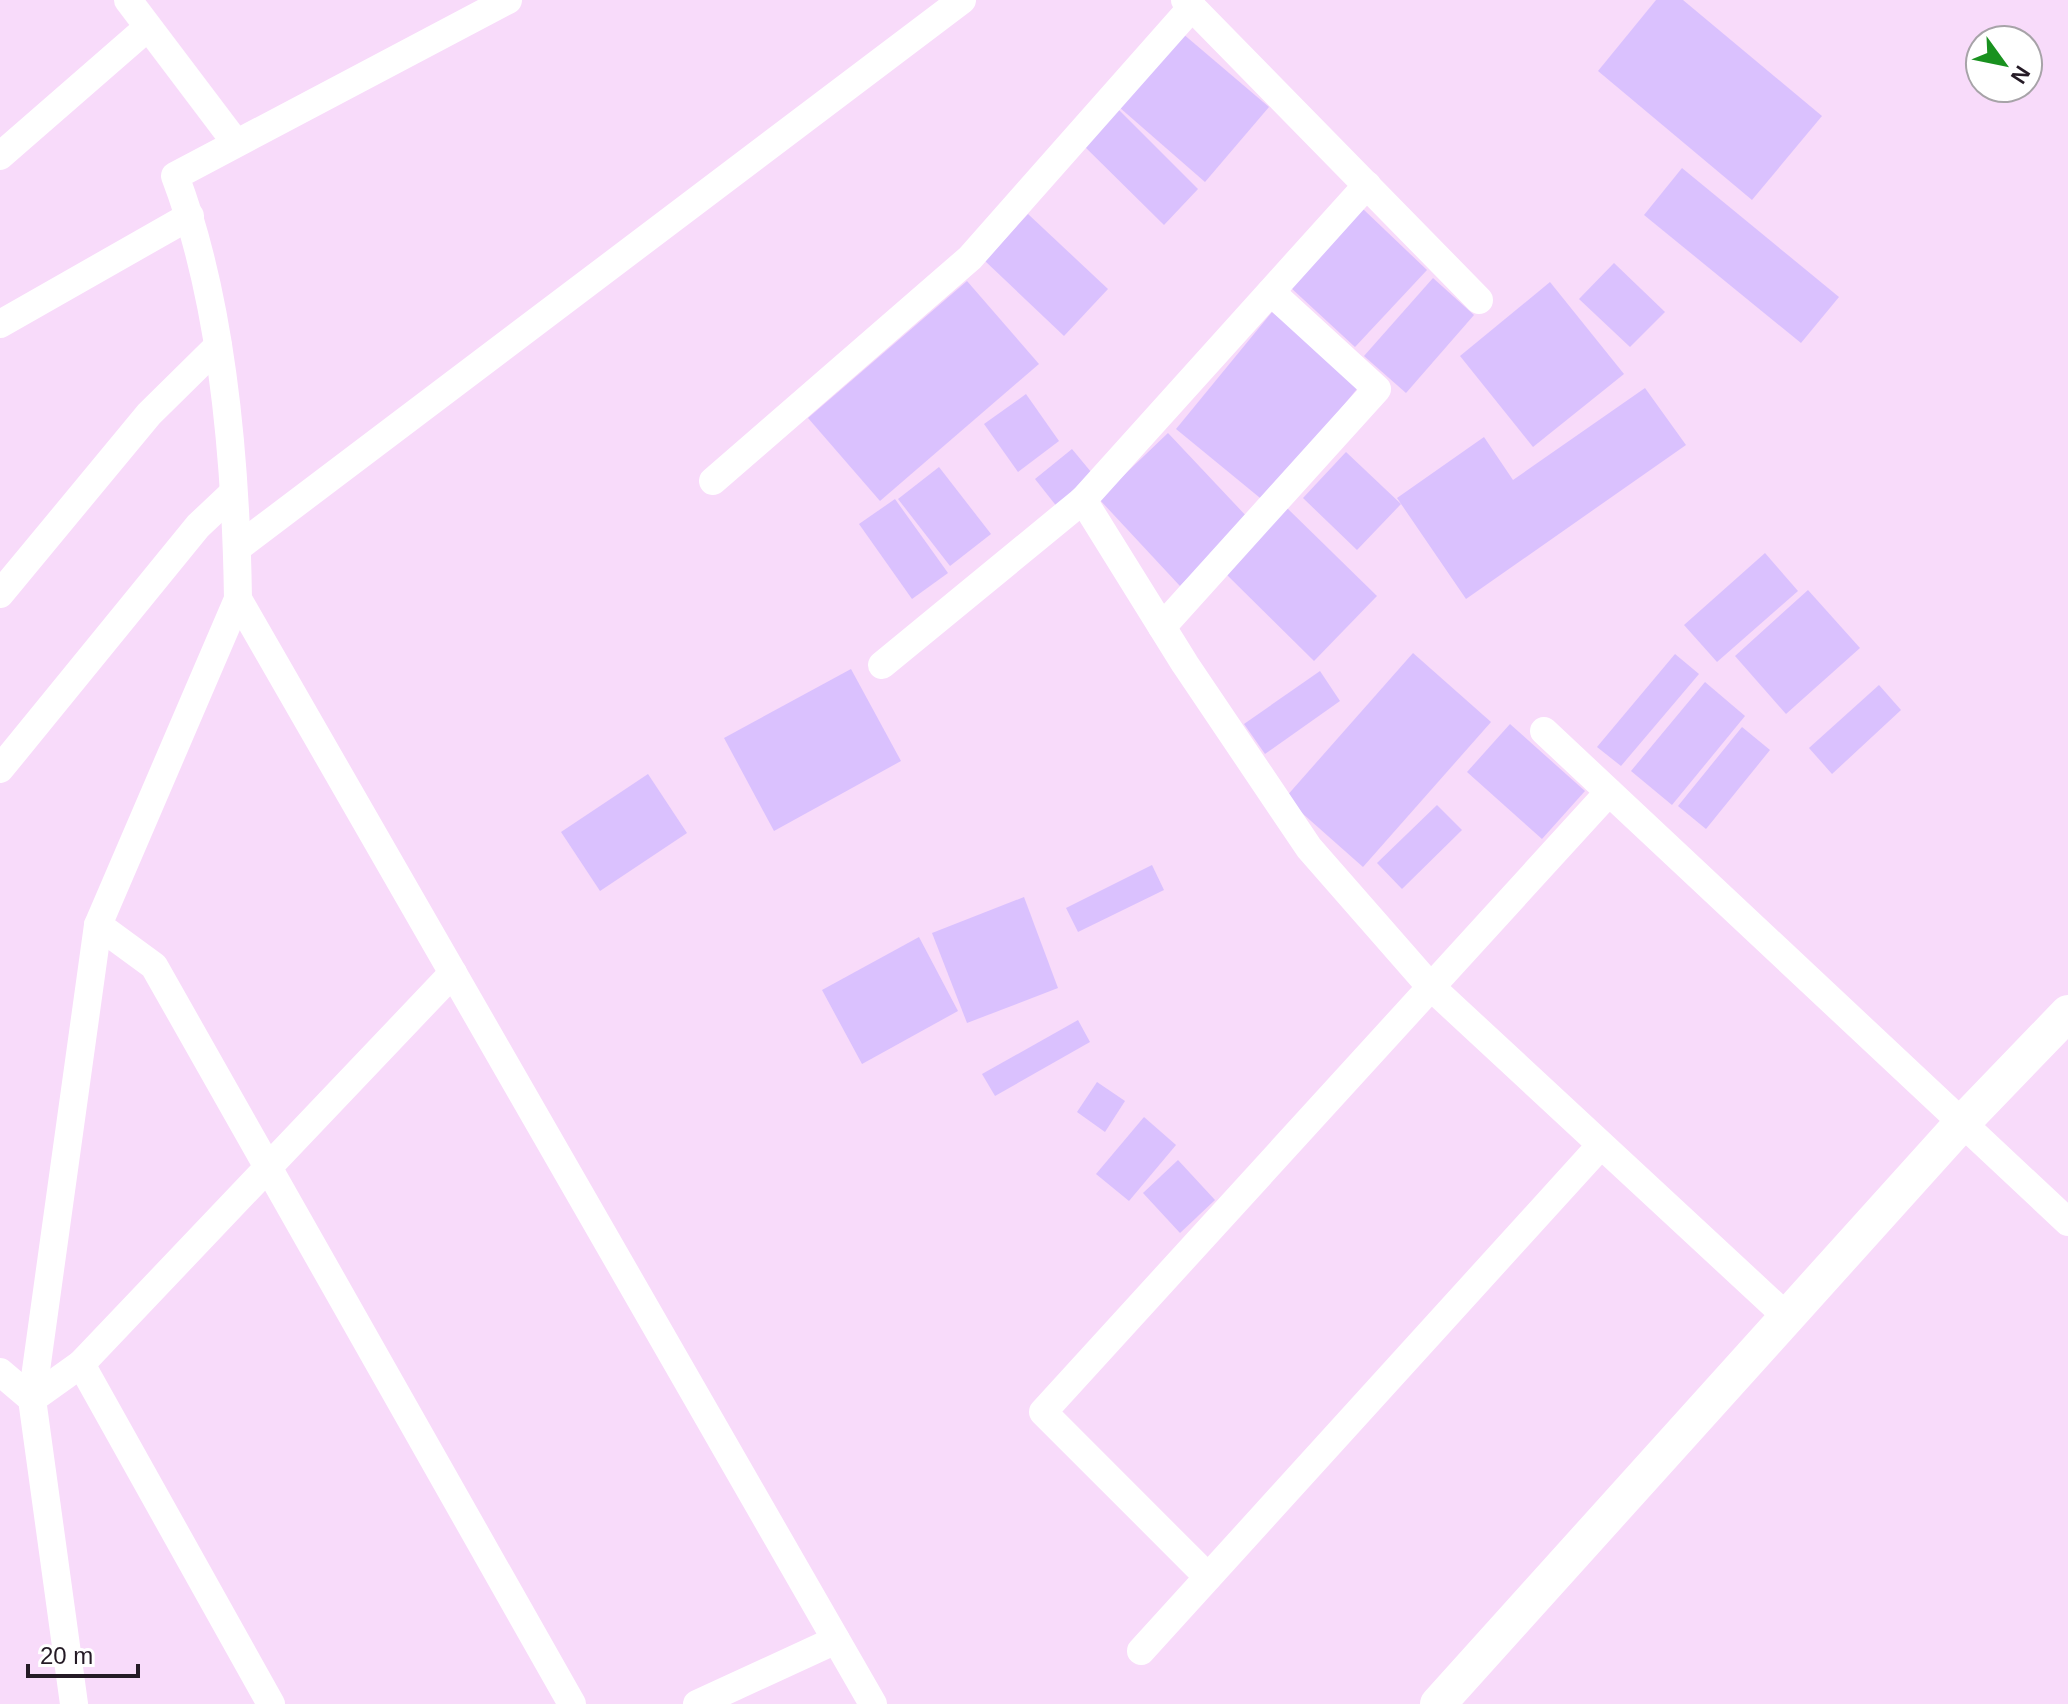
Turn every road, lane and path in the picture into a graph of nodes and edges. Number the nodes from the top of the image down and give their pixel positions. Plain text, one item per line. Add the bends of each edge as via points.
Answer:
1 (128, 0) edge
2 (508, 0) edge
3 (962, 0) edge
4 (1188, 4) edge
5 (147, 28) junction
6 (236, 143) junction
7 (0, 156) edge
8 (1367, 185) junction
9 (190, 216) junction
10 (1271, 292) junction
11 (1479, 300) dead end
12 (0, 324) edge
13 (218, 346) junction
14 (713, 481) dead end
15 (232, 494) junction
16 (1083, 500) junction
17 (237, 548) junction
18 (0, 594) edge
19 (238, 599) junction
20 (1162, 627) junction
21 (882, 665) dead end
22 (1544, 731) dead end
23 (0, 769) edge
24 (1609, 792) junction
25 (98, 925) junction
26 (453, 973) junction
27 (1429, 985) junction
28 (2068, 1013) edge
29 (1962, 1123) junction
30 (1601, 1145) junction
31 (268, 1168) junction
32 (2068, 1222) edge
33 (1787, 1317) junction
34 (81, 1364) junction
35 (0, 1372) edge
36 (32, 1399) junction
37 (1208, 1577) junction
38 (836, 1640) junction
39 (1141, 1651) dead end
40 (74, 1704) edge
41 (271, 1704) edge
42 (572, 1704) edge
43 (697, 1704) edge
44 (873, 1704) edge
45 (1438, 1704) edge

1 - 5 street
2 - 6 street
3 - 17 street
4 - 8 street
4 - 14 street via 970,258
5 - 6 street
5 - 7 street
6 - 9 street via 175,176
8 - 10 street
8 - 11 street
9 - 12 street
9 - 13 street
10 - 16 street
10 - 20 street via 1377,389
13 - 15 street
13 - 18 street via 149,414
15 - 17 street
15 - 23 street via 198,526
16 - 20 street
16 - 21 street
17 - 19 street
19 - 25 street
19 - 26 street
20 - 27 street via 1309,848
22 - 24 street
24 - 27 street
24 - 29 street
25 - 31 street via 154,966
25 - 36 street
26 - 31 street
26 - 38 street
27 - 30 street
27 - 37 street via 1043,1412
28 - 29 street
29 - 32 street
29 - 33 street
30 - 33 street
30 - 37 street
31 - 34 street
31 - 42 street
33 - 45 street
34 - 36 street
34 - 41 street
35 - 36 street
36 - 40 street
37 - 39 street
38 - 43 street
38 - 44 street

